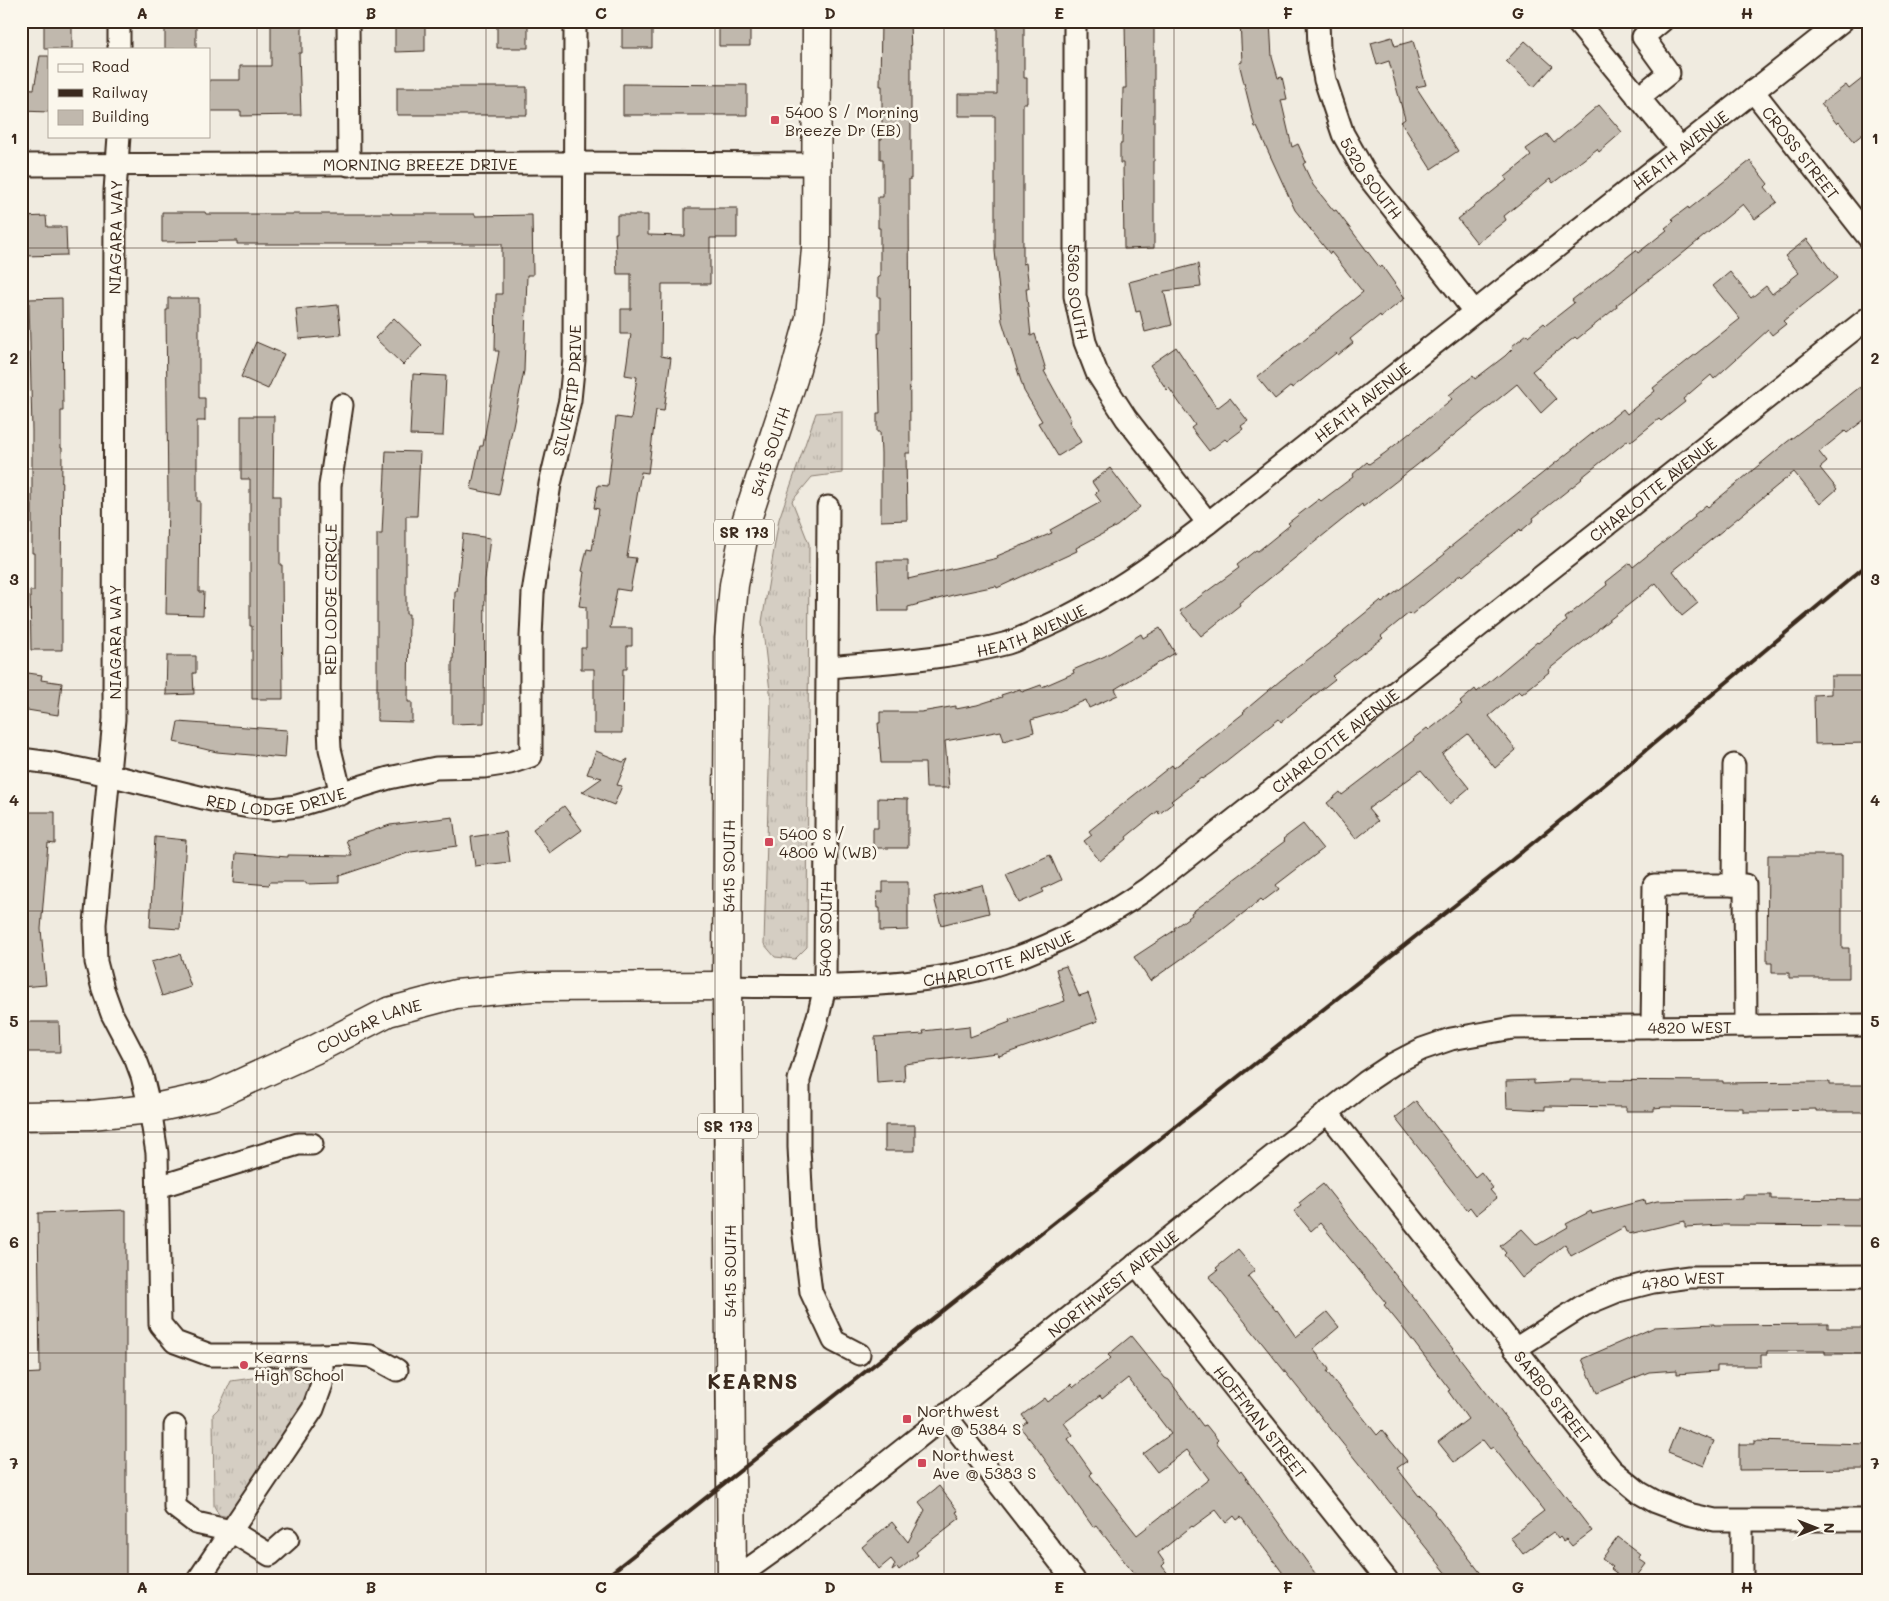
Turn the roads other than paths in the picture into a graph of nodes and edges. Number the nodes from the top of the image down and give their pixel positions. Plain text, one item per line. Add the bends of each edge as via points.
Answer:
1 (119, 21) edge
2 (348, 21) edge
3 (575, 21) edge
4 (817, 21) edge
5 (1075, 21) edge
6 (1318, 21) edge
7 (1576, 21) edge
8 (1662, 21) edge
9 (1842, 21) edge
10 (119, 48) edge
11 (1753, 91) junction
12 (1638, 98) junction
13 (120, 138) edge
14 (1680, 148) junction
15 (575, 163) junction
16 (817, 164) junction
17 (21, 165) edge
18 (117, 165) junction
19 (349, 165) junction
20 (1868, 237) edge
21 (1474, 311) junction
22 (1868, 318) edge
23 (342, 405) dead end
24 (828, 506) dead end
25 (1208, 523) junction
26 (828, 667) junction
27 (531, 756) joint
28 (21, 759) edge
29 (1734, 765) dead end
30 (109, 775) junction
31 (341, 794) junction
32 (1733, 885) junction
33 (727, 986) junction
34 (824, 986) junction
35 (1868, 1025) edge
36 (1746, 1026) junction
37 (1652, 1027) junction
38 (1513, 1028) joint
39 (150, 1109) junction
40 (1328, 1112) junction
41 (21, 1116) edge
42 (312, 1144) dead end
43 (158, 1187) junction
44 (1136, 1264) junction
45 (1868, 1276) edge
46 (1515, 1349) junction
47 (859, 1354) dead end
48 (322, 1355) junction
49 (396, 1370) dead end
50 (945, 1415) junction
51 (175, 1426) dead end
52 (1868, 1520) edge
53 (1742, 1521) junction
54 (231, 1531) junction
55 (288, 1539) dead end
56 (198, 1580) edge
57 (733, 1580) edge
58 (1074, 1580) edge
59 (1387, 1580) edge
60 (1742, 1580) edge

1 - 10 street
2 - 19 street
3 - 15 street, SILVERTIP DRIVE
4 - 16 main road, SR 173
5 - 25 street, 5360 SOUTH via 1075,296 1085,342 1097,373 1126,418
6 - 21 street, 5320 SOUTH via 1325,80 1343,134 1365,173
7 - 12 street
8 - 12 street via 1643,37 1669,73
9 - 11 street, HEATH AVENUE
11 - 14 street, HEATH AVENUE
11 - 20 street, CROSS STREET
12 - 14 street
13 - 18 street, NIAGARA WAY
14 - 21 street, HEATH AVENUE
15 - 16 street, MORNING BREEZE DRIVE
15 - 19 street, MORNING BREEZE DRIVE
15 - 27 street, SILVERTIP DRIVE via 574,360 570,400 550,484 533,593
16 - 33 main road, 5415 SOUTH / SR 173 via 816,248 810,318 747,520 734,585 729,639
17 - 18 street, MORNING BREEZE DRIVE
18 - 19 street, MORNING BREEZE DRIVE
18 - 30 street, NIAGARA WAY via 114,191 114,719
21 - 25 street, HEATH AVENUE
22 - 34 street, CHARLOTTE AVENUE via 1114,912 1041,949 979,970 909,982
23 - 31 street, RED LODGE CIRCLE via 330,486 329,709 330,749
24 - 26 street, 5400 SOUTH
25 - 26 street, HEATH AVENUE via 1123,585 1074,614 1009,642 924,660
26 - 34 street, 5400 SOUTH
27 - 31 street, RED LODGE DRIVE via 484,767 436,768 389,778
28 - 30 street, RED LODGE DRIVE
29 - 32 street
30 - 31 street, RED LODGE DRIVE via 249,807 273,809
30 - 39 street, NIAGARA WAY via 95,924 96,962 112,1014 142,1076
32 - 36 street via 1746,885
32 - 37 street via 1654,885
33 - 34 street, CHARLOTTE AVENUE
33 - 39 main road, COUGAR LANE via 531,988 456,994 388,1012 215,1095
33 - 57 main road, 5415 SOUTH / SR 173
34 - 47 street, 5400 SOUTH via 799,1080 803,1228 811,1292 834,1341
35 - 36 street, 4820 WEST
36 - 37 street, 4820 WEST
37 - 38 street, 4820 WEST
38 - 40 street, NORTHWEST AVENUE via 1451,1039 1422,1049 1366,1082
39 - 41 main road, COUGAR LANE via 92,1115
39 - 43 street, NIAGARA WAY
40 - 44 street, NORTHWEST AVENUE
40 - 46 street, SARBO STREET
42 - 43 street via 298,1144
43 - 48 street, NIAGARA WAY via 160,1324 175,1342 210,1355
44 - 50 street, NORTHWEST AVENUE
44 - 59 street, HOFFMAN STREET
45 - 46 street, 4780 WEST via 1698,1277 1654,1282 1618,1291 1584,1305
46 - 53 street, SARBO STREET via 1612,1470 1640,1493 1688,1514
48 - 49 street, NIAGARA WAY via 371,1356
48 - 54 street via 322,1384 313,1409
50 - 57 street, NORTHWEST AVENUE via 789,1540
50 - 58 street
51 - 54 street via 175,1507 196,1523
52 - 53 street, SARBO STREET
53 - 60 street
54 - 55 street via 270,1555
54 - 56 street

